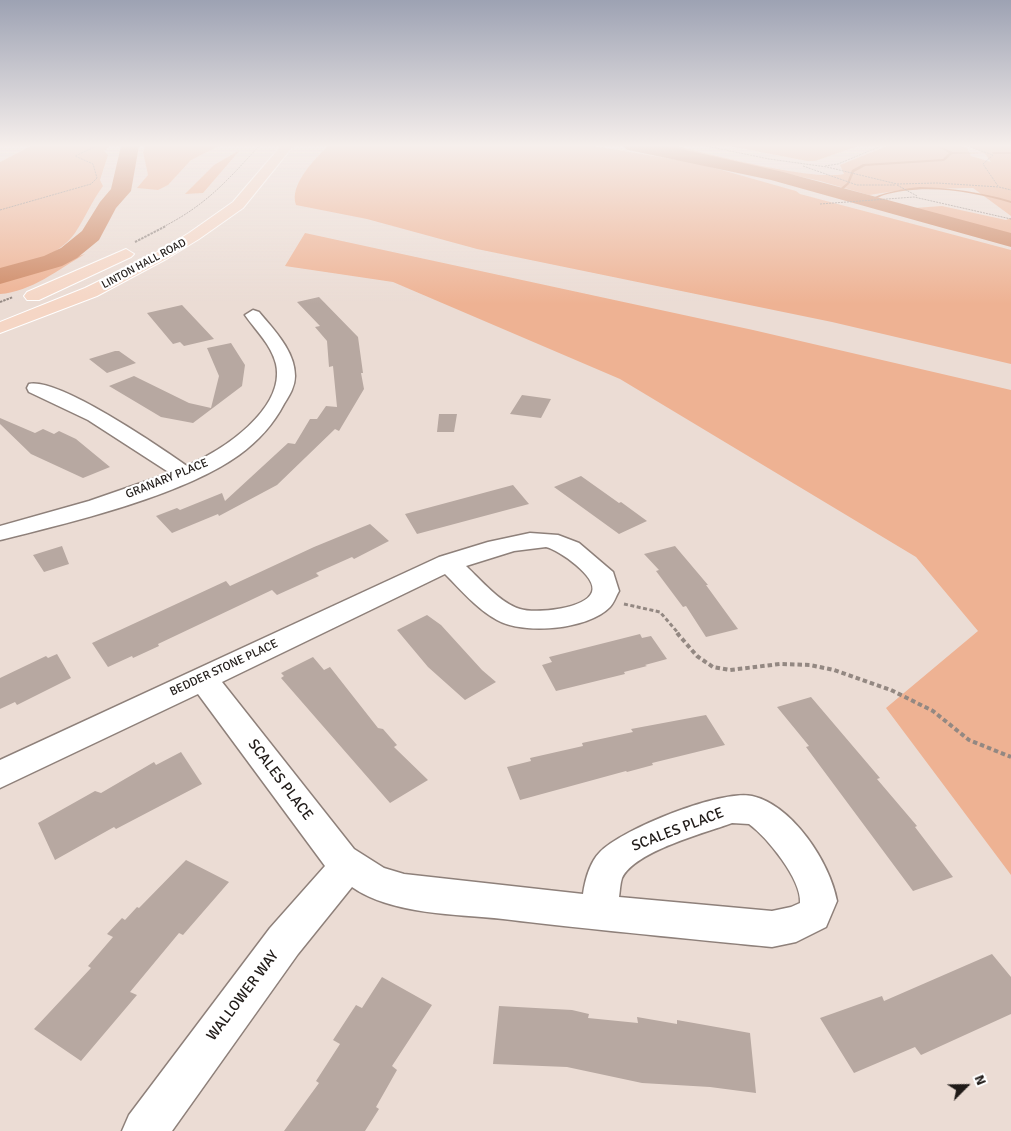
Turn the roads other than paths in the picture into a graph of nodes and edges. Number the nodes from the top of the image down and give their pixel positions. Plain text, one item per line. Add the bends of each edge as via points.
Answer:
1 (243, 199) edge
2 (136, 245) road end
3 (21, 297) road end
4 (253, 316) dead end
5 (0, 328) edge
6 (36, 388) dead end
7 (185, 474) junction
8 (0, 533) edge
9 (448, 563) junction
10 (202, 678) junction
11 (0, 775) edge
12 (348, 866) junction
13 (600, 913) junction
14 (145, 1131) edge

1 - 5 main road, LINTON HALL ROAD via 194,236 106,285
2 - 3 main road, LINTON HALL ROAD
4 - 7 street, GRANARY PLACE via 278,346 284,360 286,375 282,391 253,434
6 - 7 street via 125,431
7 - 8 street, GRANARY PLACE via 103,503
9 - 9 street, BEDDER STONE PLACE via 534,540 558,542 604,578 607,594 590,609 544,621 526,620 503,612
9 - 10 street, BEDDER STONE PLACE
10 - 11 street, BEDDER STONE PLACE
10 - 12 street, SCALES PLACE
12 - 13 street, SCALES PLACE via 374,882 404,891
12 - 14 street, WALLOWER WAY via 284,941
13 - 13 street, SCALES PLACE via 772,928 796,924 813,915 819,900 815,883 776,824 762,813 745,808 732,809 632,845 615,858 604,878

